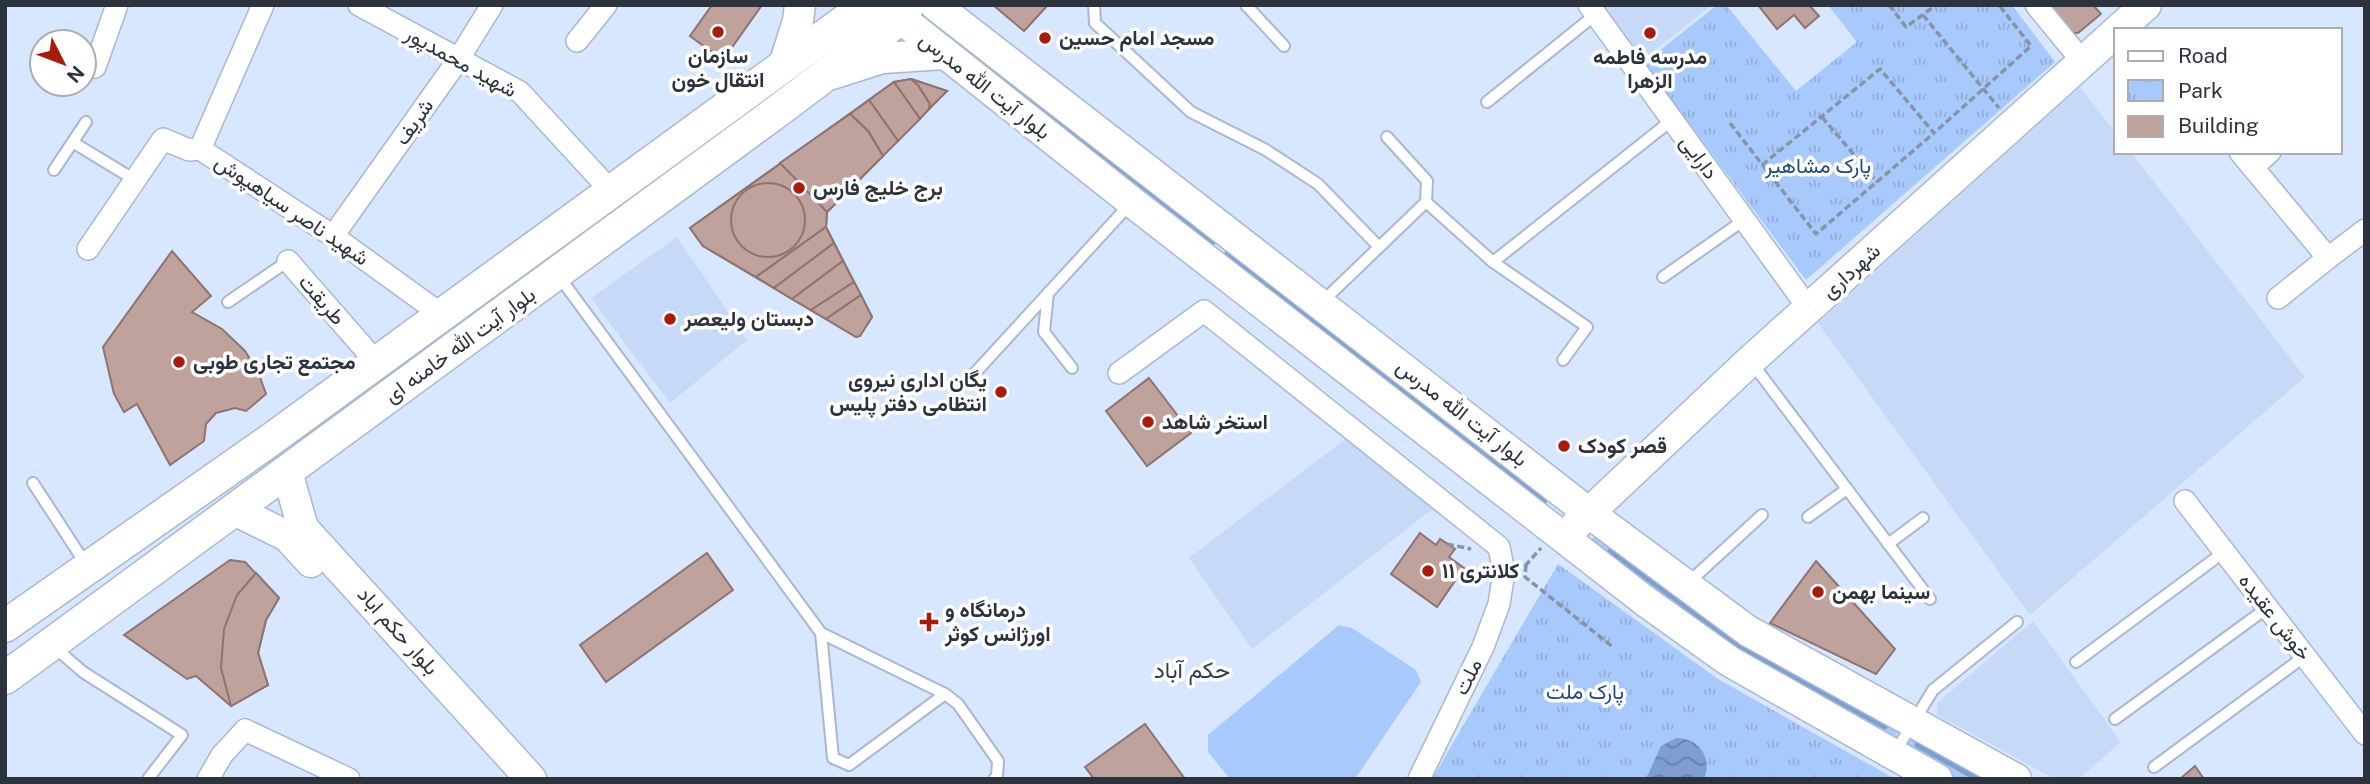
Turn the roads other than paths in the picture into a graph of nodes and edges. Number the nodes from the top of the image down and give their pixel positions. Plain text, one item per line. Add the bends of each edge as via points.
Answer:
1 (117, 5) edge
2 (263, 5) edge
3 (359, 5) edge
4 (492, 5) edge
5 (606, 5) edge
6 (800, 5) edge
7 (867, 5) edge
8 (935, 5) edge
9 (1094, 5) edge
10 (1246, 5) edge
11 (2036, 5) edge
12 (898, 10) edge
13 (1592, 10) edge
14 (2114, 36) edge
15 (577, 41) dead end
16 (1284, 46) dead end
17 (945, 54) junction
18 (98, 59) edge
19 (458, 60) junction
20 (2082, 62) junction
21 (785, 65) junction
22 (822, 77) junction
23 (756, 88) junction
24 (1487, 103) dead end
25 (779, 110) junction
26 (1672, 120) junction
27 (86, 122) dead end
28 (1387, 137) dead end
29 (74, 143) junction
30 (200, 149) junction
31 (2264, 154) edge
32 (2246, 160) edge
33 (54, 170) dead end
34 (135, 180) junction
35 (611, 191) junction
36 (1132, 202) junction
37 (1426, 202) junction
38 (1744, 220) junction
39 (2365, 230) edge
40 (334, 236) junction
41 (1379, 247) junction
42 (88, 250) dead end
43 (2328, 258) junction
44 (288, 261) joint
45 (1493, 262) junction
46 (557, 274) junction
47 (1662, 277) dead end
48 (1048, 293) junction
49 (2278, 298) dead end
50 (228, 302) dead end
51 (1321, 303) junction
52 (1809, 309) junction
53 (442, 315) junction
54 (1563, 360) dead end
55 (1750, 361) junction
56 (373, 365) junction
57 (1072, 368) dead end
58 (1119, 373) dead end
59 (974, 374) dead end
60 (287, 472) junction
61 (33, 483) dead end
62 (1847, 489) junction
63 (2185, 501) dead end
64 (234, 510) junction
65 (1589, 513) junction
66 (1762, 515) dead end
67 (1808, 517) dead end
68 (1923, 518) dead end
69 (1553, 541) junction
70 (1888, 544) junction
71 (2224, 552) junction
72 (88, 568) junction
73 (1686, 584) junction
74 (1930, 599) dead end
75 (2267, 608) junction
76 (2017, 622) dead end
77 (5, 626) edge
78 (821, 633) junction
79 (51, 644) junction
80 (2305, 656) junction
81 (2076, 662) dead end
82 (12, 677) edge
83 (945, 694) junction
84 (2116, 719) dead end
85 (1913, 721) junction
86 (2365, 734) edge
87 (1894, 754) junction
88 (2154, 768) dead end
89 (148, 779) edge
90 (208, 779) edge
91 (349, 779) edge
92 (505, 779) edge
93 (531, 779) edge
94 (995, 779) edge
95 (1419, 779) edge
96 (1937, 779) edge
97 (2016, 779) edge

1 - 18 street
2 - 30 street, شهید ناصر سیاهپوش
3 - 19 street, شهید محمدپور
4 - 19 street, شریف
5 - 15 street
6 - 21 main road
7 - 21 main road, بلوار آیت الله خامنه ای
8 - 51 main road, بلوار آیت الله مدرس
9 - 41 lane via 1096,23 1191,112 1266,150 1318,184
10 - 16 lane
11 - 20 street
12 - 17 main road, بلوار آیت الله مدرس
12 - 22 main road, بلوار آیت الله خامنه ای
13 - 24 lane
13 - 26 street, دارایی
14 - 20 main road, شهرداری
17 - 22 main road via 882,58
17 - 36 main road, بلوار آیت الله مدرس
19 - 35 street, شهید محمدپور via 520,92
19 - 40 street, شریف
20 - 52 main road, شهرداری
21 - 23 main road, بلوار آیت الله خامنه ای
22 - 25 main road, بلوار آیت الله خامنه ای
23 - 25 main road via 774,86 782,96
23 - 35 main road, بلوار آیت الله خامنه ای
25 - 46 main road, بلوار آیت الله خامنه ای
26 - 38 street, دارایی
26 - 45 lane
27 - 29 lane
28 - 37 lane via 1427,181
29 - 33 lane
29 - 34 lane
30 - 34 street via 189,150 163,139
30 - 40 street, شهید ناصر سیاهپوش
31 - 32 street
32 - 43 street
34 - 42 street
35 - 53 main road, بلوار آیت الله خامنه ای
36 - 48 lane
36 - 69 main road, بلوار آیت الله مدرس
37 - 41 lane
37 - 45 lane
38 - 47 lane
38 - 52 street, دارایی
39 - 43 street
40 - 53 street, شهید ناصر سیاهپوش
41 - 51 lane
43 - 49 street
44 - 50 lane, طریقت
44 - 56 street, طریقت
45 - 54 lane via 1587,327
46 - 60 main road, بلوار آیت الله خامنه ای
46 - 78 lane
48 - 57 lane via 1044,332
48 - 59 lane
51 - 65 main road, بلوار آیت الله مدرس
52 - 55 main road, شهرداری
53 - 56 main road, بلوار آیت الله خامنه ای
55 - 62 lane
55 - 65 main road, شهرداری
56 - 64 main road via 341,403 222,492 224,504
56 - 72 main road, بلوار آیت الله خامنه ای
58 - 95 street, ملت via 1204,312 1499,547 1504,572 1499,604
60 - 64 main road, بلوار آیت الله خامنه ای
60 - 93 main road, بلوار حکم اباد via 303,528
61 - 72 lane
62 - 67 lane
62 - 70 lane
63 - 71 street, خوش عقیده
64 - 79 main road, بلوار آیت الله خامنه ای
64 - 92 main road via 287,536
65 - 69 main road, شهرداری
65 - 73 main road, بلوار آیت الله مدرس
66 - 73 lane
68 - 70 lane
69 - 87 main road, بلوار آیت الله مدرس via 1729,661
70 - 74 lane
71 - 75 street, خوش عقیده
71 - 81 lane
72 - 77 main road, بلوار آیت الله خامنه ای
73 - 85 main road, بلوار آیت الله مدرس via 1748,631
75 - 80 street, خوش عقیده
75 - 84 lane
76 - 85 lane via 1933,690
78 - 83 lane
78 - 83 lane via 833,758 849,765
79 - 82 main road, بلوار آیت الله خامنه ای
79 - 89 lane via 83,672 182,735
80 - 86 street, خوش عقیده
80 - 88 lane
83 - 94 lane via 958,704 998,761
85 - 87 lane
85 - 97 main road, بلوار آیت الله مدرس
87 - 96 main road, بلوار آیت الله مدرس
90 - 91 street via 245,730

